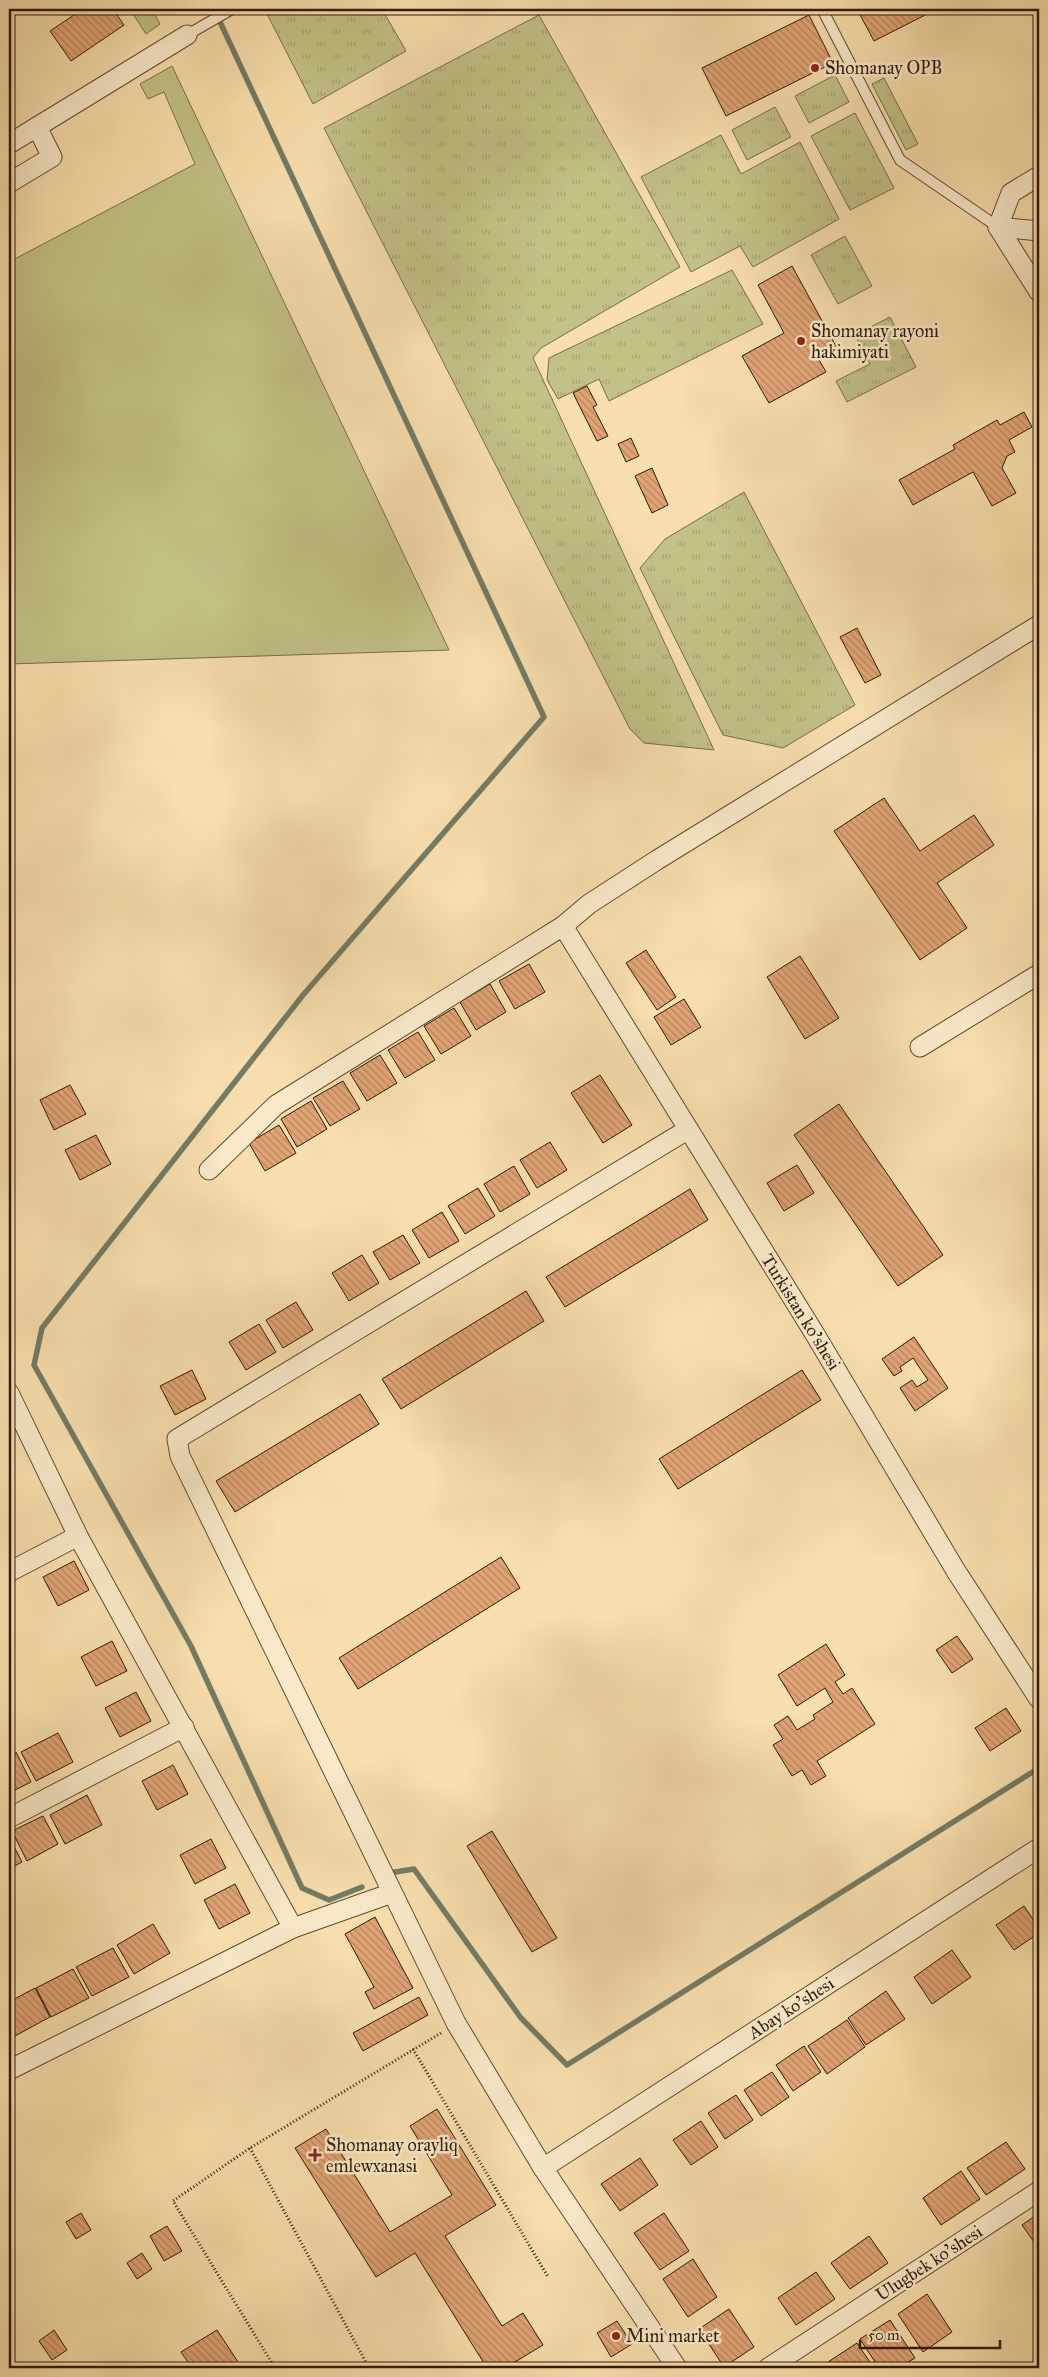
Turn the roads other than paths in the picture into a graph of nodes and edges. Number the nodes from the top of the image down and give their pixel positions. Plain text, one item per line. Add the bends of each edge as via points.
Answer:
1 (232, 9) edge
2 (822, 9) edge
3 (187, 35) joint
4 (37, 127) junction
5 (9, 144) edge
6 (1039, 176) edge
7 (9, 183) edge
8 (998, 228) junction
9 (1039, 231) edge
10 (1039, 292) edge
11 (1039, 624) edge
12 (563, 926) junction
13 (1039, 974) edge
14 (920, 1047) dead end
15 (687, 1130) junction
16 (209, 1170) dead end
17 (9, 1393) edge
18 (78, 1536) junction
19 (9, 1572) edge
20 (1039, 1699) edge
21 (184, 1727) junction
22 (9, 1818) edge
23 (1039, 1848) edge
24 (392, 1893) junction
25 (293, 1928) junction
26 (9, 2070) edge
27 (543, 2168) junction
28 (1039, 2191) edge
29 (677, 2368) edge
30 (768, 2368) edge

1 - 3 lane
2 - 8 lane via 900,160
3 - 4 street
4 - 5 street
4 - 7 street via 52,157
6 - 8 street via 1011,193
8 - 9 street
8 - 10 street
11 - 12 street via 658,860 589,904
12 - 15 street, Turkistan ko'shesi
12 - 16 street via 276,1105
13 - 14 street
15 - 20 street, Turkistan ko'shesi via 816,1336 956,1570
15 - 24 street via 177,1439 180,1456
17 - 18 street
18 - 19 street
18 - 21 street
21 - 22 street
21 - 25 street
23 - 27 street, Abay ko'shesi
24 - 25 street
24 - 27 street via 456,2023
25 - 26 street
27 - 29 street
28 - 30 street, Ulugbek ko'shesi

